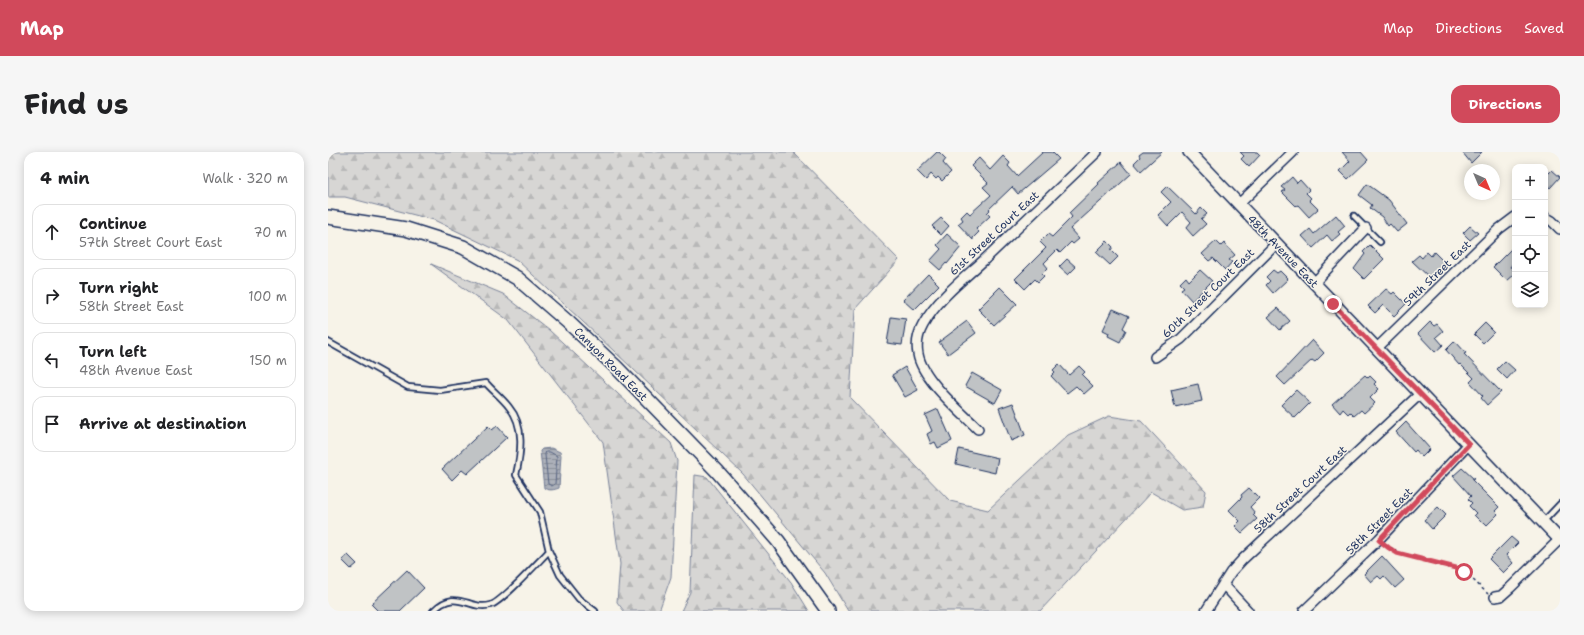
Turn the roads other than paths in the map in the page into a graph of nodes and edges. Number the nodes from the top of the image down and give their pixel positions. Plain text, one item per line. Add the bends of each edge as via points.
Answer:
1 (1097, 152) edge
2 (1189, 152) edge
3 (1293, 152) edge
4 (1239, 204) junction
5 (1354, 216) dead end
6 (328, 217) edge
7 (1512, 219) edge
8 (1548, 219) edge
9 (1366, 228) junction
10 (1560, 229) edge
11 (1380, 242) dead end
12 (1276, 244) junction
13 (1314, 283) junction
14 (328, 342) edge
15 (1377, 348) junction
16 (1155, 357) dead end
17 (1420, 394) junction
18 (978, 429) dead end
19 (1469, 444) junction
20 (1560, 504) edge
21 (1543, 522) junction
22 (1560, 540) edge
23 (549, 551) junction
24 (1223, 584) junction
25 (1495, 597) road end
26 (434, 611) edge
27 (595, 611) edge
28 (828, 611) edge
29 (1206, 611) edge
30 (1248, 611) edge
31 (1304, 611) edge

1 - 18 street, 61st Street Court East via 956,286 923,324 918,339 918,356 927,375
2 - 4 street, 48th Avenue East
3 - 4 street
4 - 12 street, 48th Avenue East
5 - 9 lane
6 - 28 main road, Canyon Road East via 406,228 463,247 517,278 616,367 717,471 778,541
7 - 15 street, 59th Street East
8 - 10 street
9 - 11 lane
9 - 13 street
12 - 13 street, 48th Avenue East
12 - 16 street, 60th Street Court East via 1181,339
13 - 15 street, 48th Avenue East
14 - 23 lane via 408,387 440,390 486,383 510,408 518,421 520,457 516,475 540,512
15 - 17 street, 48th Avenue East
17 - 19 street, 48th Avenue East
17 - 24 street, 58th Street Court East via 1243,559 1230,572
19 - 21 street, 48th Avenue East
19 - 31 street, 58th Street East via 1379,540
20 - 21 lane
21 - 22 street, 48th Avenue East
22 - 25 street via 1501,596
23 - 26 lane via 507,594 492,605 482,607 456,600 448,601
23 - 27 lane via 560,575 578,599
24 - 29 street, 58th Street Court East
24 - 30 street

